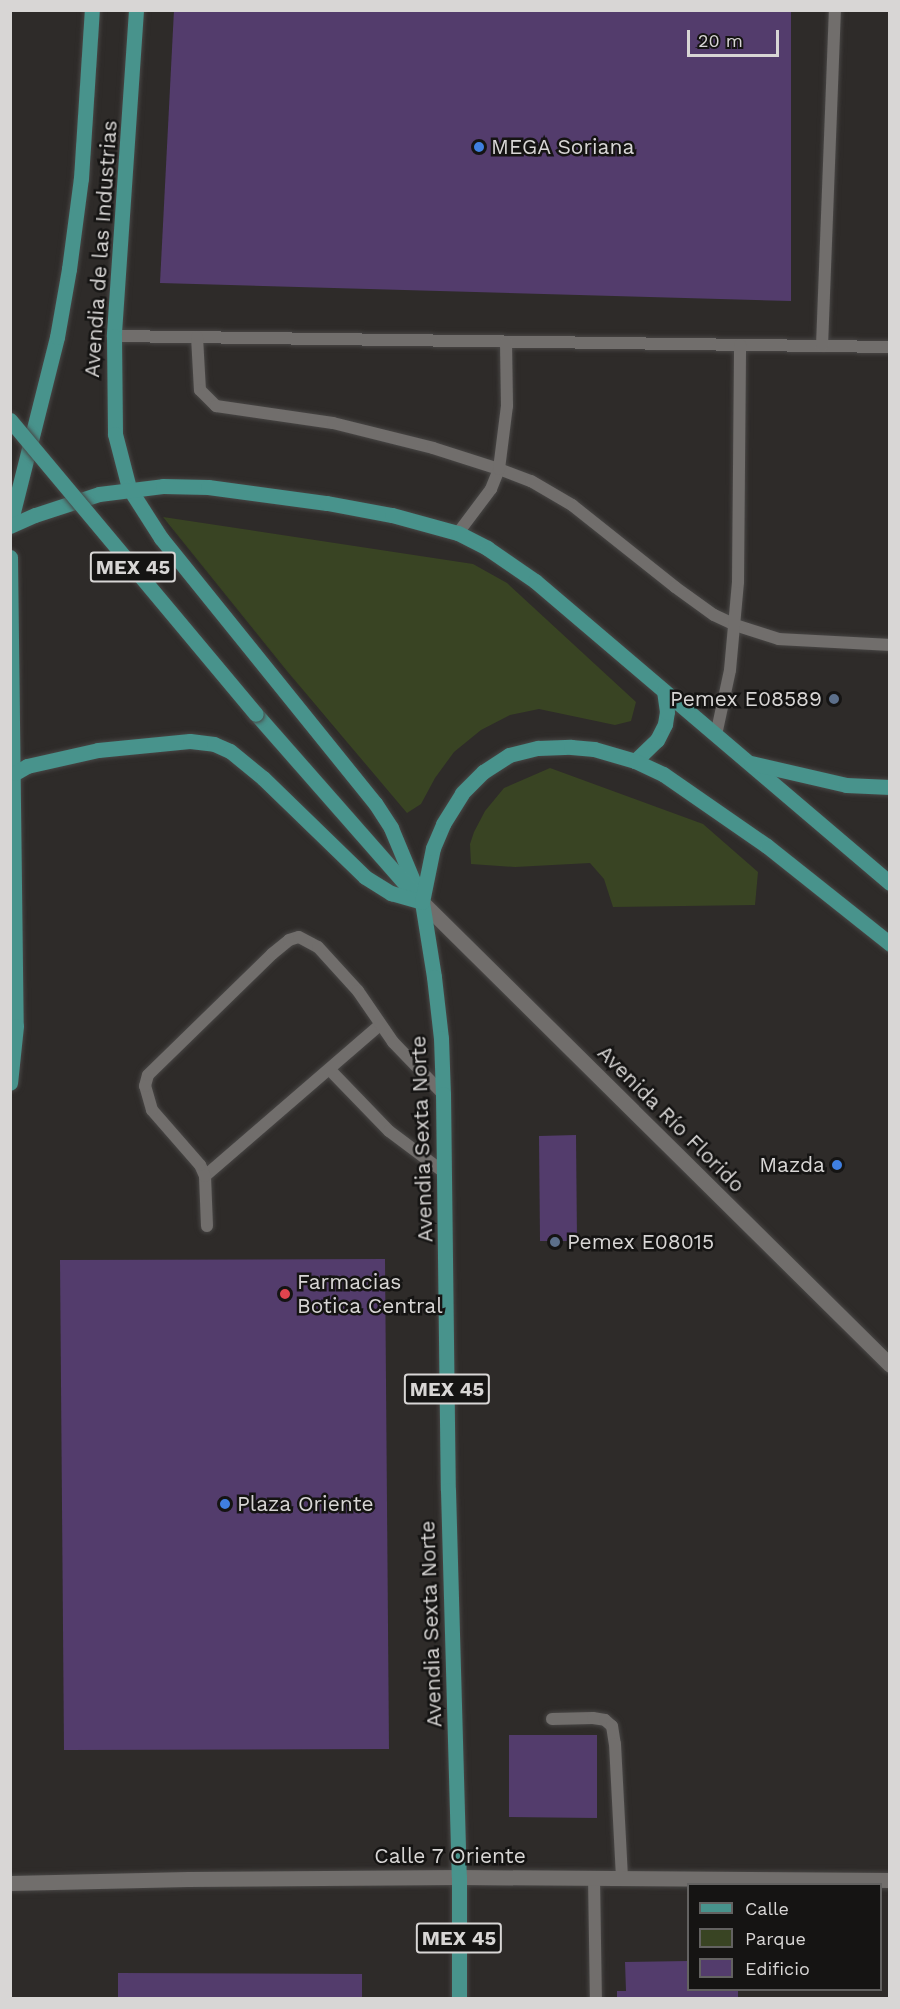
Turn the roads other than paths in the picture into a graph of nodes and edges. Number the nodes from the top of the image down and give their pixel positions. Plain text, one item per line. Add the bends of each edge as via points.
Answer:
1 (92, 10) edge
2 (136, 10) edge
3 (835, 10) edge
4 (114, 336) junction
5 (197, 337) junction
6 (506, 342) junction
7 (740, 345) junction
8 (822, 346) junction
9 (890, 347) edge
10 (10, 420) edge
11 (499, 469) junction
12 (129, 488) junction
13 (10, 525) edge
14 (458, 533) junction
15 (10, 557) edge
16 (735, 625) junction
17 (890, 645) edge
18 (664, 691) junction
19 (716, 735) junction
20 (635, 761) junction
21 (747, 762) junction
22 (15, 773) junction
23 (890, 787) edge
24 (890, 883) edge
25 (422, 903) junction
26 (890, 944) edge
27 (380, 1025) junction
28 (330, 1070) junction
29 (10, 1083) edge
30 (443, 1094) junction
31 (445, 1173) junction
32 (205, 1176) junction
33 (207, 1226) dead end
34 (890, 1365) edge
35 (552, 1719) dead end
36 (459, 1877) junction
37 (594, 1877) junction
38 (622, 1877) junction
39 (890, 1880) edge
40 (10, 1883) edge
41 (459, 1998) edge
42 (596, 1998) edge

1 - 13 main road, Avendia de las Industrias via 81,178 71,258 57,337
2 - 4 main road, Avendia de las Industrias
3 - 8 lane
4 - 5 lane
4 - 12 main road, Avendia de las Industrias via 115,434
5 - 6 lane
5 - 11 lane via 200,390 216,406 333,423
6 - 7 lane
6 - 11 lane via 507,406
7 - 8 lane
7 - 16 lane
8 - 9 lane
10 - 25 main road, MEX 45, bridge via 256,714
11 - 14 lane via 490,489
11 - 16 lane via 531,481 572,505 675,587
12 - 13 main road via 71,502
12 - 14 main road via 208,487 316,501 392,515
12 - 25 main road, Avendia de las Industrias via 161,538 375,803 401,846
14 - 18 main road via 535,581
15 - 22 main road
16 - 17 lane via 778,639
16 - 19 lane
18 - 19 main road
18 - 20 main road via 665,724 657,740
19 - 21 main road
20 - 25 main road via 594,749 538,748 509,756 483,772 462,793 443,824 433,848
20 - 26 main road via 663,774 722,814
21 - 23 main road via 846,784
21 - 24 main road
22 - 25 main road via 27,766 99,750 190,741 214,744 230,751 263,778 364,877
22 - 29 main road via 16,1026
25 - 30 main road, Avendia Sexta Norte / MEX 45 via 441,1038
25 - 34 street, Avenida Río Florido
27 - 28 lane
27 - 30 lane
27 - 32 lane via 358,991 310,940 299,937 281,945 148,1075 145,1086 152,1110
28 - 31 lane via 389,1131
28 - 32 lane
30 - 31 main road, Avendia Sexta Norte / MEX 45
31 - 36 main road, Avendia Sexta Norte / MEX 45 via 448,1490
32 - 33 lane
35 - 38 lane via 594,1718 612,1726
36 - 37 street, Calle 7 Oriente
36 - 40 street, Calle 7 Oriente
36 - 41 main road, MEX 45
37 - 38 street, Calle 7 Oriente
37 - 42 lane
38 - 39 street, Calle 7 Oriente

